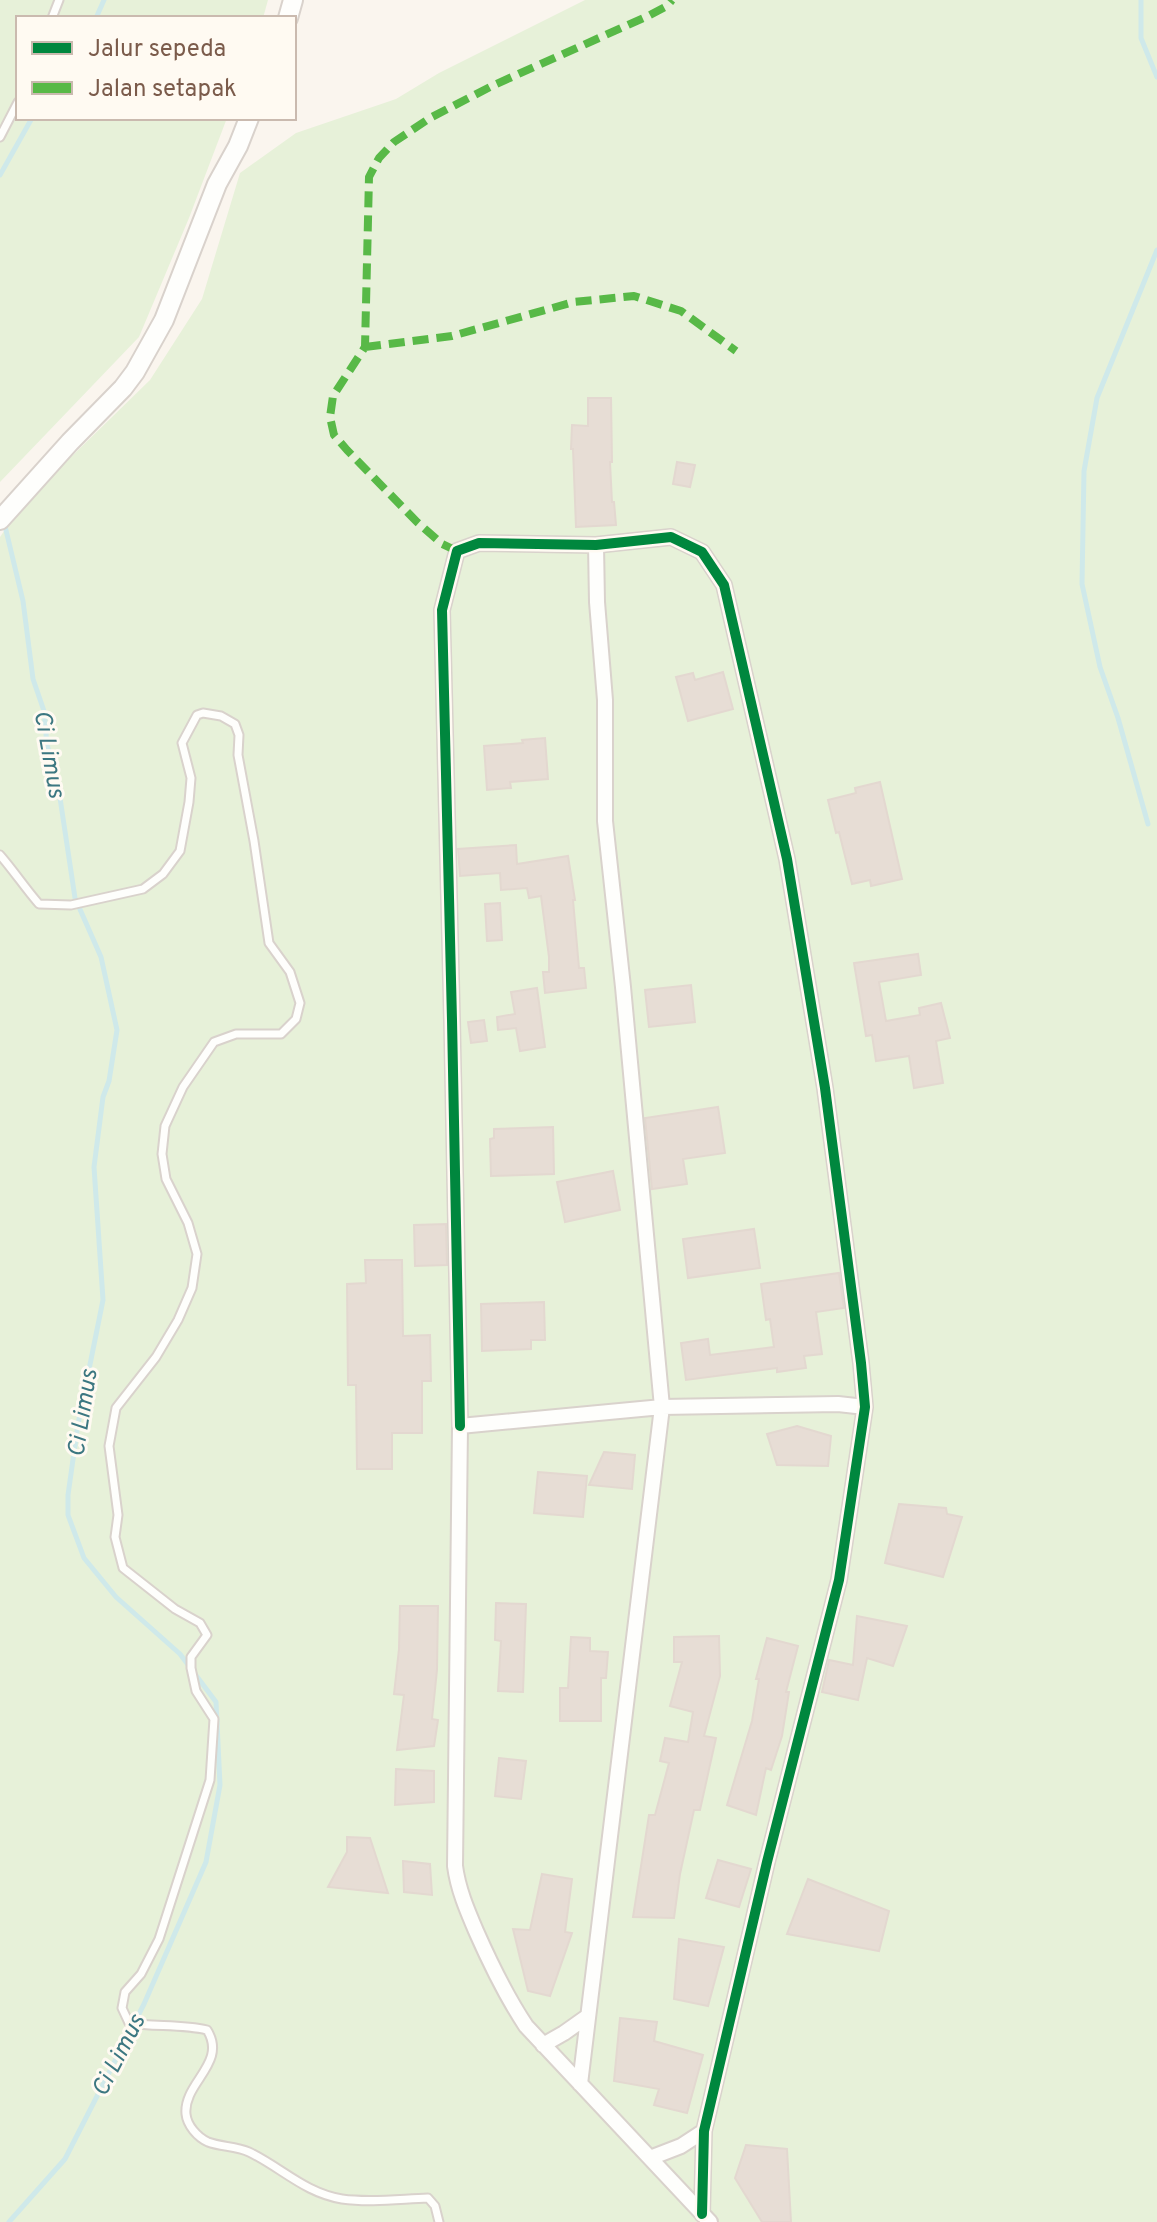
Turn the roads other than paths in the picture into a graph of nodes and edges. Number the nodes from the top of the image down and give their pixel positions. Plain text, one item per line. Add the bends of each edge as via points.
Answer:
1 (16, 106) edge
2 (248, 120) edge
3 (0, 137) edge
4 (0, 520) edge
5 (596, 545) junction
6 (0, 855) edge
7 (662, 1407) junction
8 (865, 1407) junction
9 (460, 1426) junction
10 (588, 2016) junction
11 (543, 2045) junction
12 (580, 2084) junction
13 (704, 2131) junction
14 (650, 2158) junction
15 (706, 2218) edge
16 (439, 2222) edge

1 - 3 lane
2 - 4 street via 164,320 135,372
5 - 7 street via 605,821
5 - 8 street via 671,537 702,552 724,585 787,859 825,1088
5 - 9 street via 479,543 457,551 442,610
6 - 16 lane via 39,904 71,905 143,889 180,851 191,778 182,743 194,720 203,713 235,724 269,943 290,972 300,1003 296,1019 281,1034 236,1034 214,1042 183,1087 165,1126 166,1179 197,1254 192,1288 178,1320 116,1408 109,1446 118,1515 115,1537 123,1568 200,1623 207,1635 191,1657 191,1668 196,1691 214,1719 210,1780 169,1911 141,1974 125,1992 122,2008 129,2023 207,2030 213,2054 186,2105 186,2119 207,2141 238,2147 313,2191 343,2199 428,2198
7 - 8 street
7 - 9 street
7 - 10 street
8 - 13 street via 839,1580
9 - 11 street via 456,1875 507,1997
10 - 11 street
10 - 12 street
11 - 12 street
12 - 14 street
13 - 14 street
13 - 15 street
14 - 15 street

